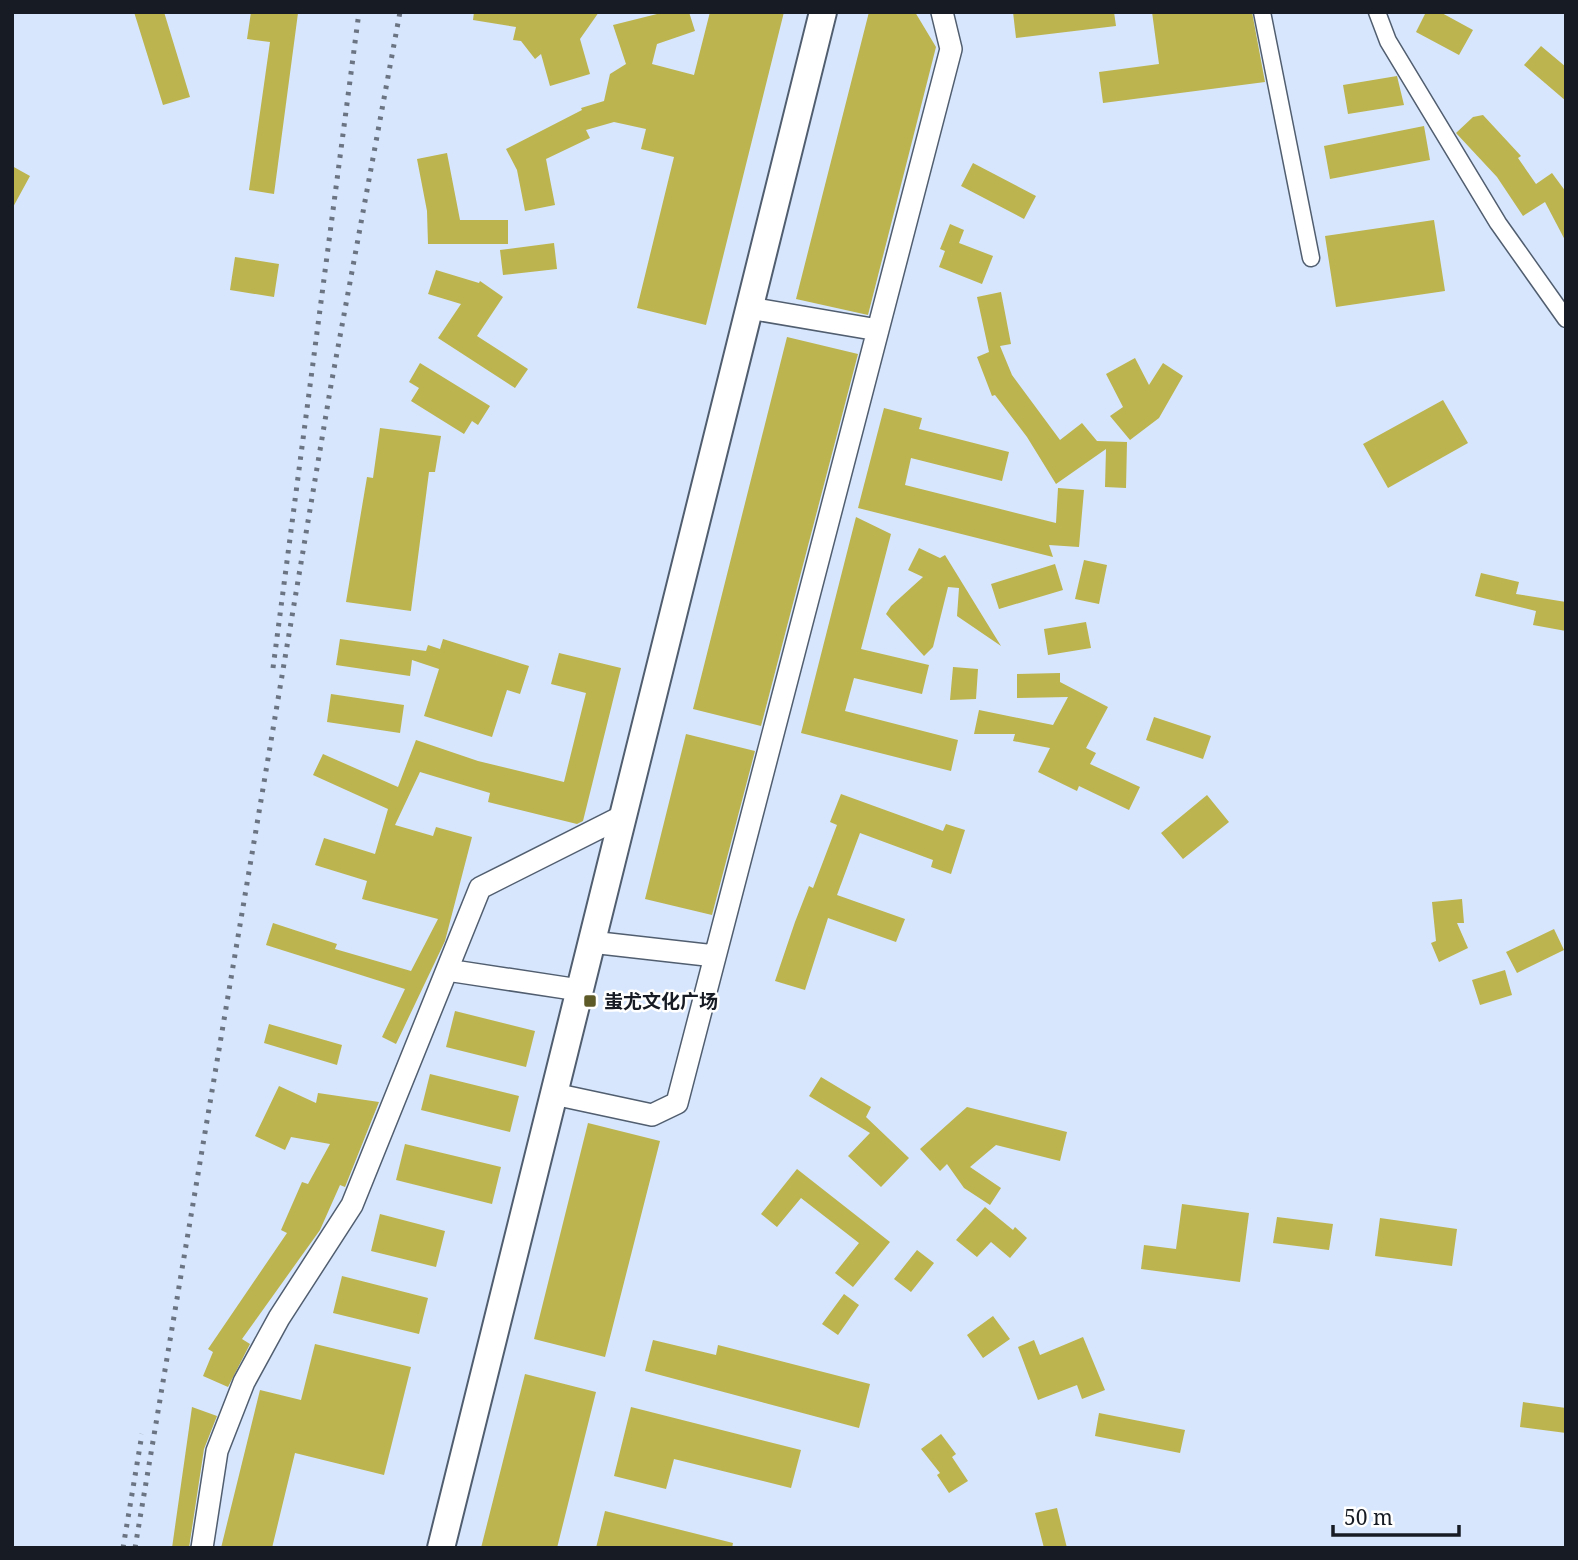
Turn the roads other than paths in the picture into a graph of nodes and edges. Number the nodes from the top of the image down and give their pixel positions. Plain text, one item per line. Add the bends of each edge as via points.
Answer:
1 (823, 12) edge
2 (942, 12) edge
3 (1262, 12) edge
4 (1377, 12) edge
5 (1311, 258) dead end
6 (749, 308) junction
7 (1566, 319) edge
8 (878, 330) junction
9 (623, 816) junction
10 (591, 942) junction
11 (715, 956) junction
12 (447, 970) junction
13 (579, 990) junction
14 (554, 1094) junction
15 (202, 1548) edge
16 (441, 1548) edge

1 - 6 main road
2 - 8 street via 951,48
3 - 5 street
4 - 7 street via 1388,41 1498,223
6 - 8 street
6 - 9 main road
8 - 11 street
9 - 10 main road
9 - 12 street via 480,888
10 - 11 street
10 - 13 main road
11 - 14 street via 677,1102 653,1115
12 - 13 street
12 - 15 street via 352,1205 244,1382 217,1451
13 - 14 main road
14 - 16 main road

